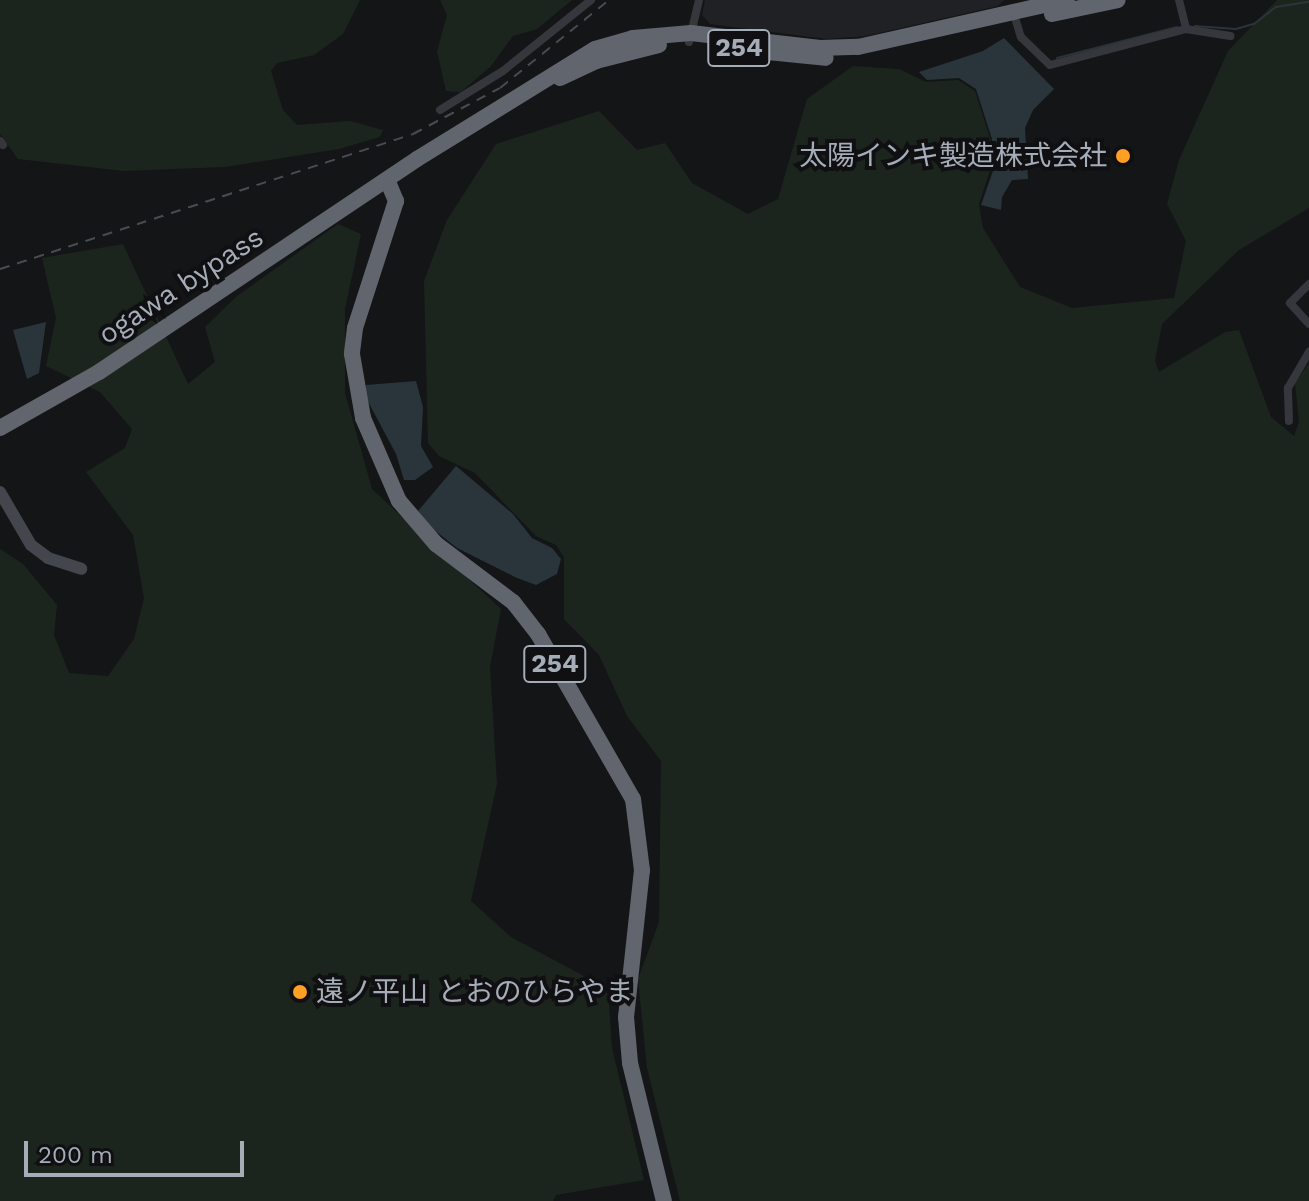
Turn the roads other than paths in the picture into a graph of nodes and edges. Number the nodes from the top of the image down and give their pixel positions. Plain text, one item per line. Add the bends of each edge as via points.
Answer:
1 (591, 0) edge
2 (699, 0) edge
3 (1067, 0) edge
4 (1118, 0) edge
5 (1179, 0) edge
6 (1016, 21) junction
7 (1186, 29) junction
8 (1230, 36) dead end
9 (690, 38) junction
10 (440, 110) dead end
11 (388, 182) junction
12 (1309, 284) edge
13 (1309, 324) edge
14 (1309, 352) edge
15 (1289, 421) dead end
16 (0, 428) edge
17 (0, 492) edge
18 (81, 569) dead end
19 (664, 1201) edge

1 - 10 street via 503,71
2 - 9 street
3 - 9 highway, 254 via 858,47
4 - 6 highway, 254
5 - 7 street
6 - 7 street via 1021,37 1050,65
6 - 9 highway, 254 via 845,58
7 - 8 street
9 - 11 highway, 254 via 632,50 564,75
11 - 16 highway, ogawa bypass / 254 via 99,372
11 - 19 highway, 254 via 396,201 355,328 352,354 363,418 399,501 436,544 513,602 538,634 633,799 642,870 626,1017 630,1063
12 - 13 street via 1290,303
14 - 15 street via 1288,388
17 - 18 street via 31,545 48,558

